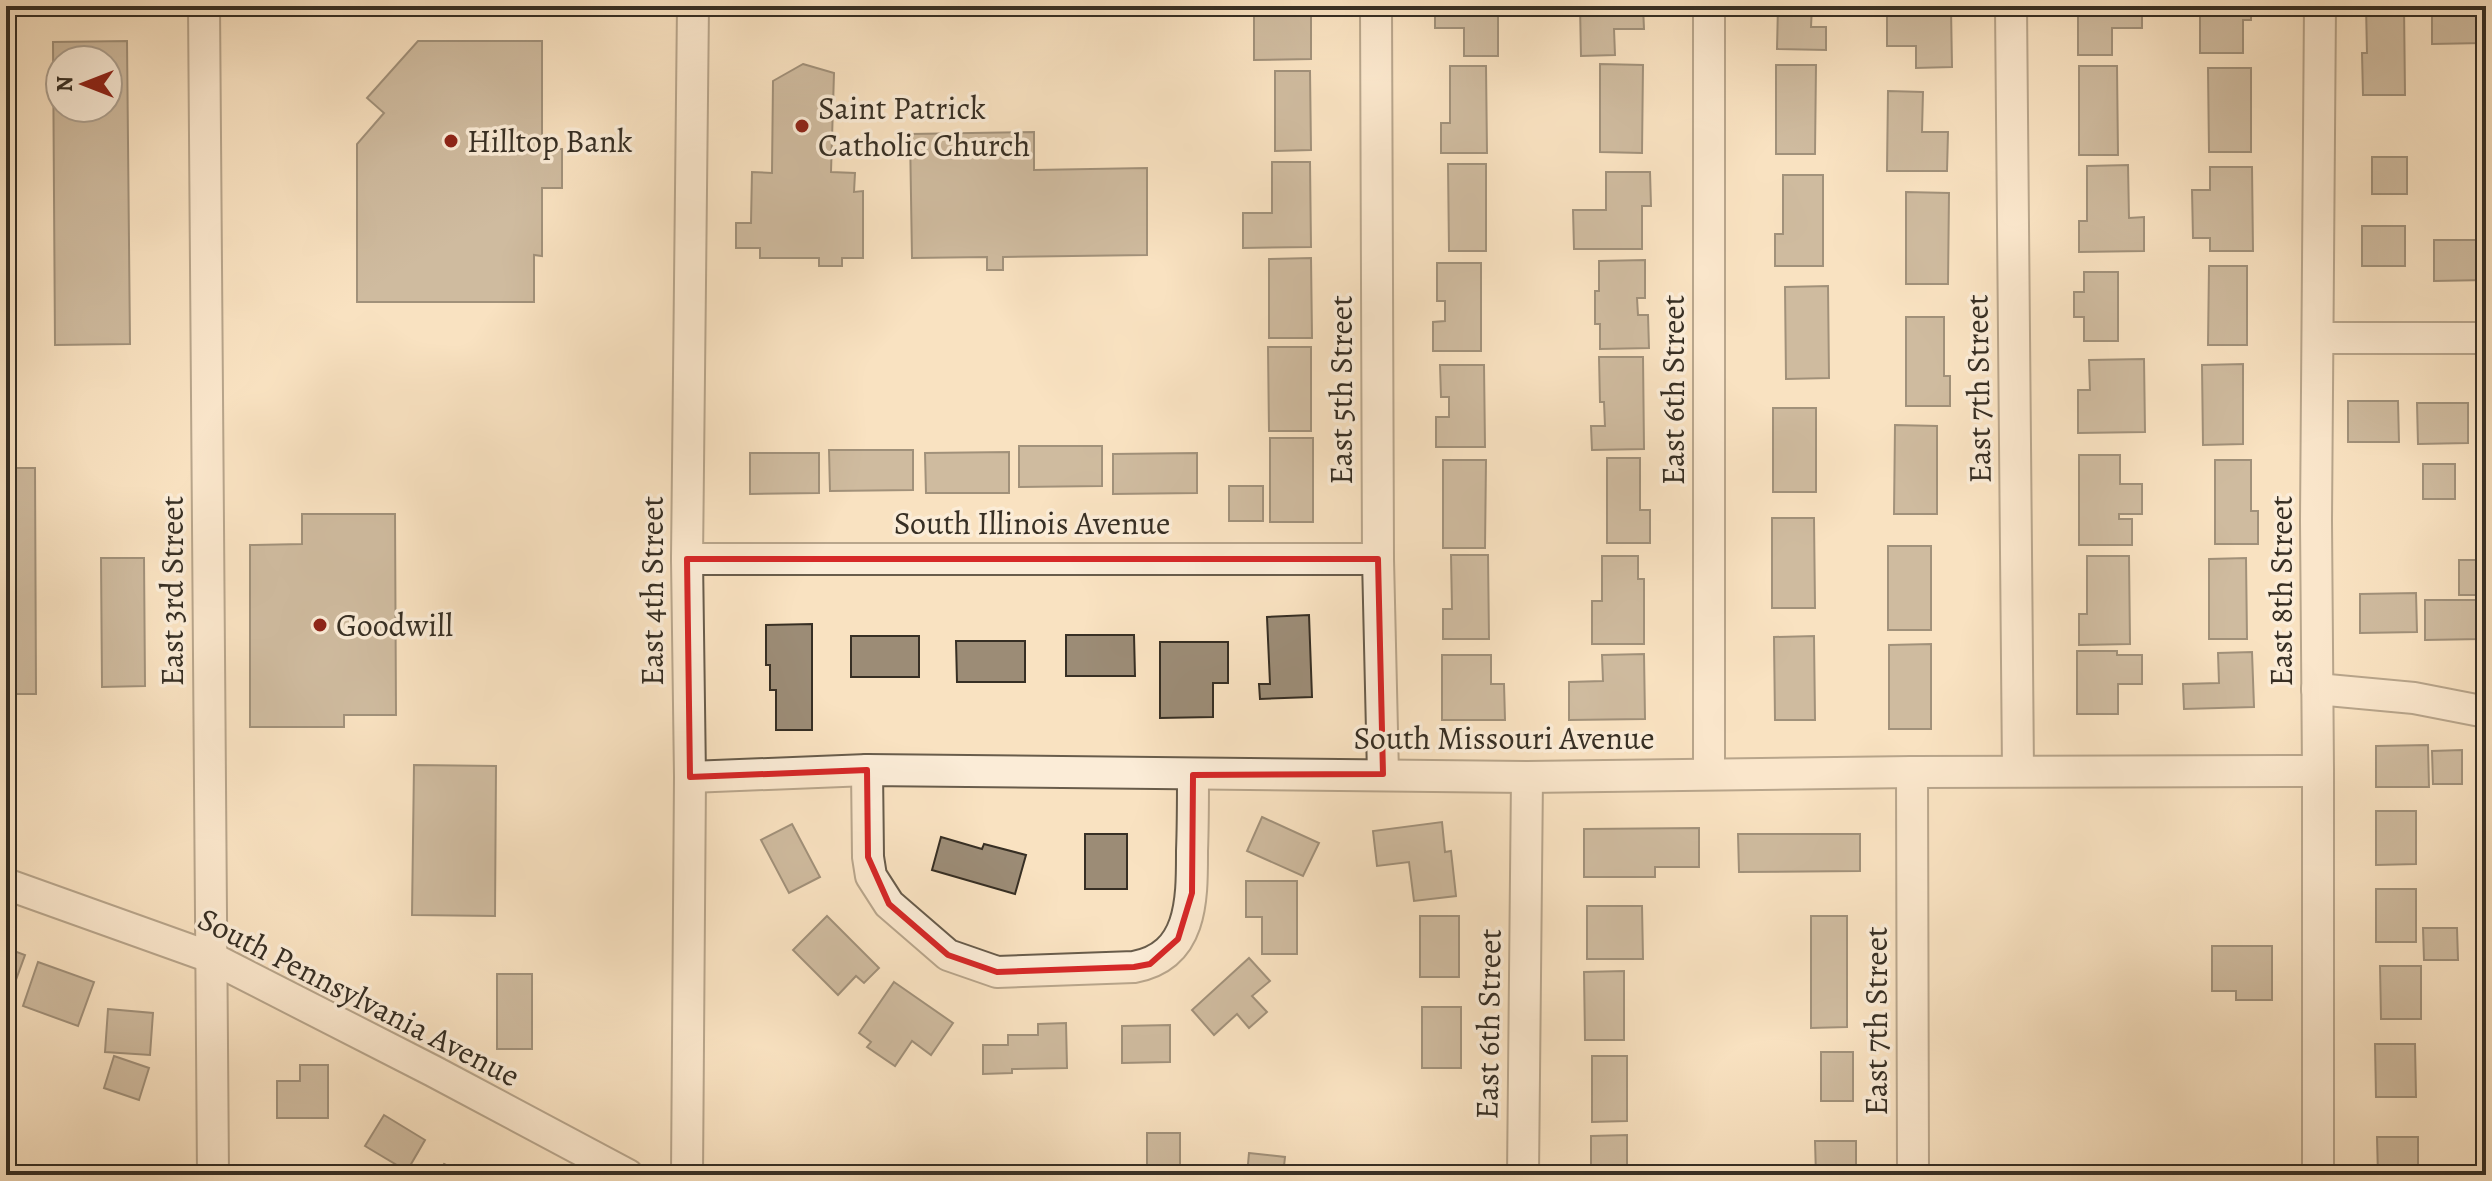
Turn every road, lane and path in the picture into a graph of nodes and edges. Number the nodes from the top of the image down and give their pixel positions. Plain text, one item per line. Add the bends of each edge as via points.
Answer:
1 (204, 6) edge
2 (693, 6) edge
3 (1376, 6) edge
4 (1709, 6) edge
5 (2011, 6) edge
6 (2320, 6) edge
7 (2318, 338) junction
8 (2486, 338) edge
9 (687, 559) junction
10 (1378, 559) junction
11 (2317, 689) junction
12 (2486, 712) edge
13 (867, 770) junction
14 (2018, 771) junction
15 (2318, 771) junction
16 (1912, 772) junction
17 (1383, 774) junction
18 (1709, 774) junction
19 (1193, 775) junction
20 (690, 777) junction
21 (1527, 777) junction
22 (6, 884) edge
23 (210, 957) junction
24 (213, 1175) edge
25 (628, 1175) edge
26 (687, 1175) edge
27 (1523, 1175) edge
28 (1913, 1175) edge
29 (2318, 1175) edge

1 - 23 street, East 3rd Street
2 - 9 street, East 4th Street
3 - 10 street, East 5th Street
4 - 18 street, East 6th Street
5 - 14 street, East 7th Street
6 - 7 street, East 8th Street
7 - 8 street
7 - 11 street, East 8th Street
9 - 10 street, South Illinois Avenue
9 - 20 street, East 4th Street
10 - 17 street, East 5th Street
11 - 12 street via 2414,698
11 - 15 street, East 8th Street
13 - 19 street, South Missouri Avenue
13 - 19 street via 871,876 889,904 948,955 997,972 1142,965 1162,956 1178,939 1192,893
13 - 20 street, South Missouri Avenue
14 - 15 street, South Missouri Avenue
14 - 16 street, South Missouri Avenue
15 - 29 street, East 8th Street
16 - 18 street, South Missouri Avenue
16 - 28 street, East 7th Street
17 - 19 street, South Missouri Avenue
17 - 21 street, South Missouri Avenue
18 - 21 street, South Missouri Avenue
20 - 26 street, East 4th Street
21 - 27 street, East 6th Street
22 - 23 street, South Pennsylvania Avenue
23 - 24 street, East 3rd Street
23 - 25 street, South Pennsylvania Avenue

